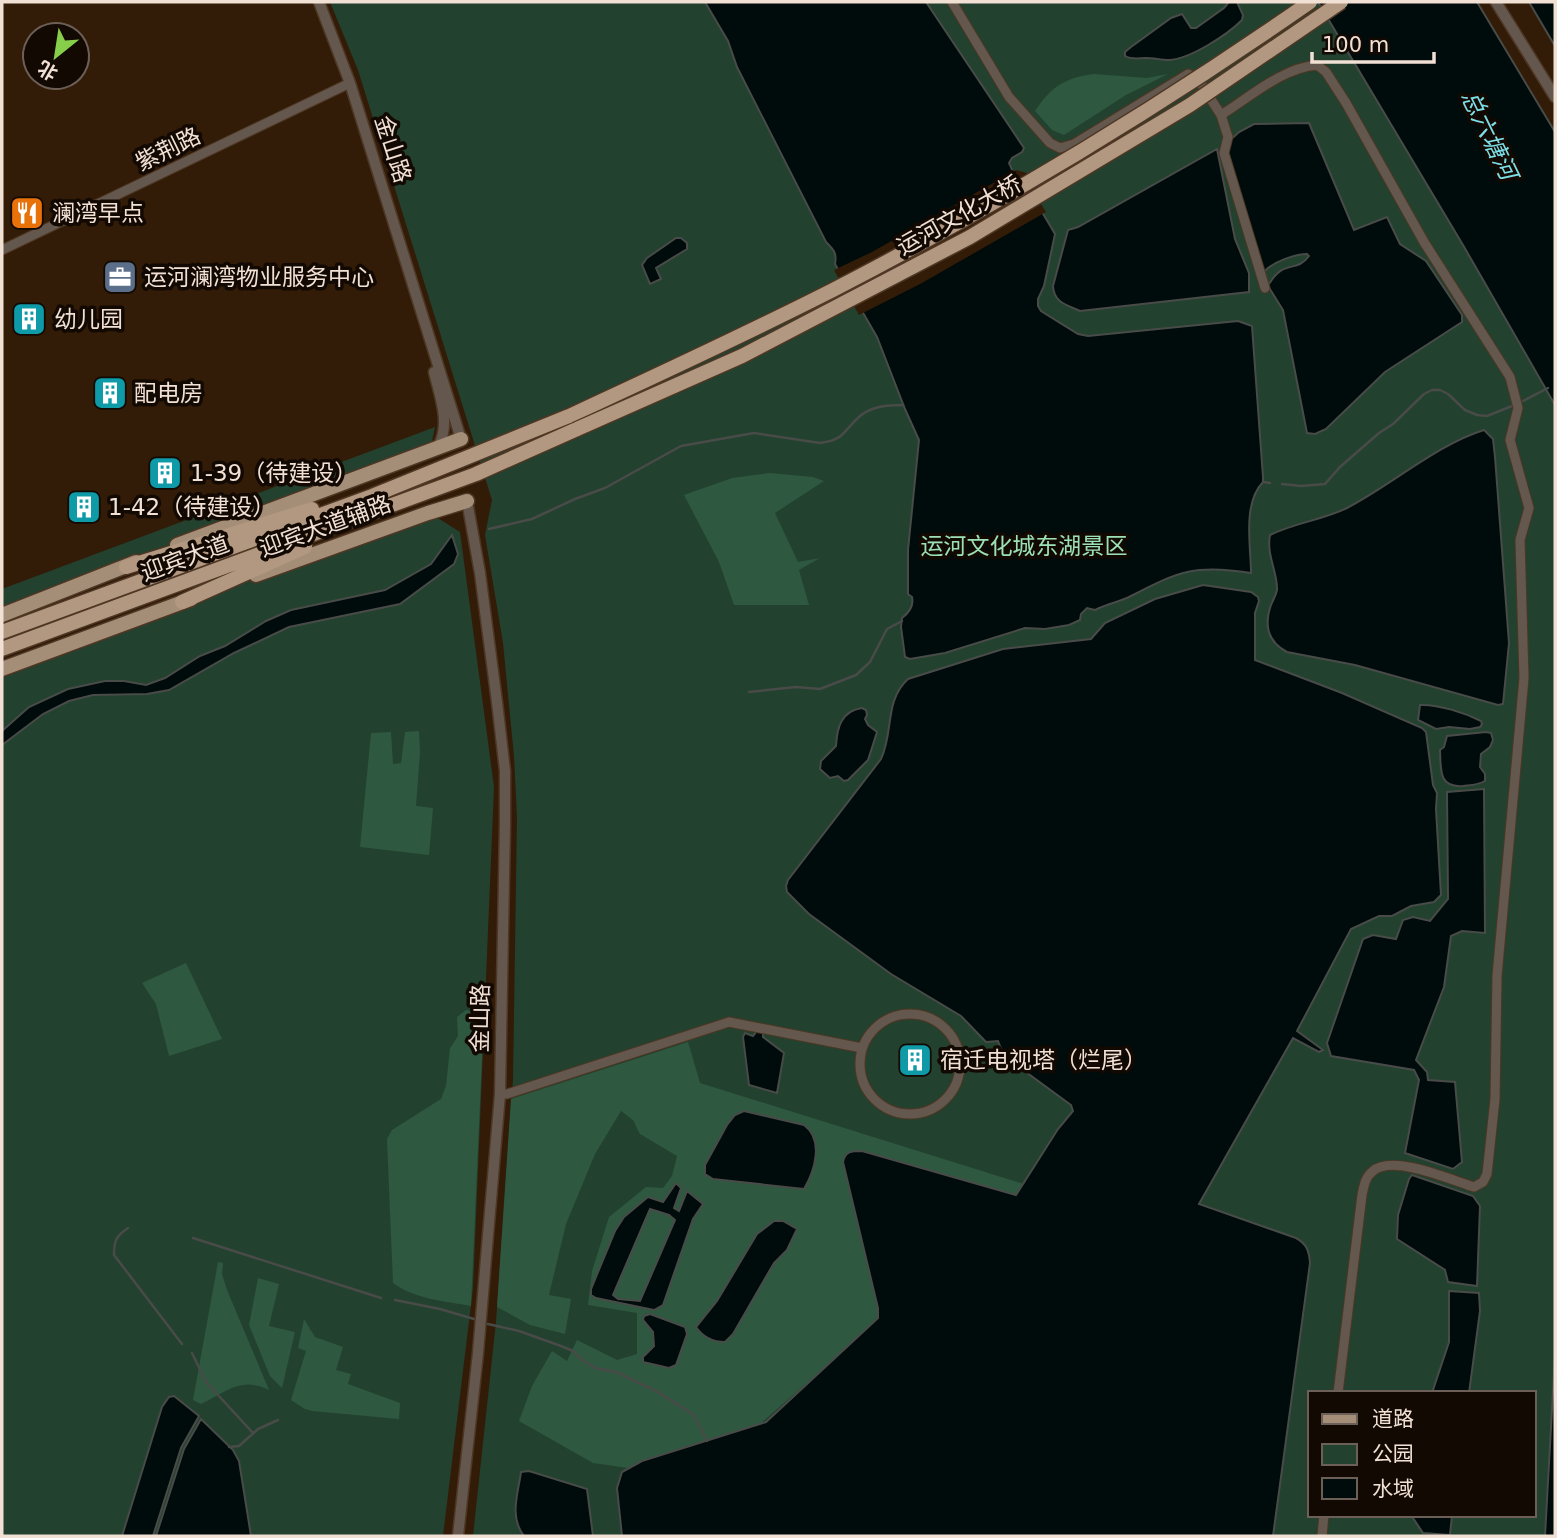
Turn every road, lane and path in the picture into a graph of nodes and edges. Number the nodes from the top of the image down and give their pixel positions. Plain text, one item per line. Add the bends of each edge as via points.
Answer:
1 (319, 2) edge
2 (952, 2) edge
3 (1310, 2) edge
4 (1341, 2) edge
5 (1496, 2) edge
6 (350, 83) junction
7 (1555, 97) edge
8 (1221, 115) junction
9 (2, 250) edge
10 (1265, 288) dead end
11 (421, 312) junction
12 (569, 416) joint
13 (578, 429) joint
14 (461, 439) joint
15 (508, 441) junction
16 (438, 447) junction
17 (525, 453) junction
18 (467, 501) joint
19 (126, 567) junction
20 (182, 602) junction
21 (2, 615) edge
22 (2, 632) edge
23 (2, 649) edge
24 (2, 669) edge
25 (862, 1048) junction
26 (500, 1094) junction
27 (1338, 1391) edge
28 (1324, 1517) edge
29 (457, 1536) edge
30 (1322, 1536) edge

1 - 6 street, 金山路
2 - 8 street via 1009,97 1060,148 1074,144 1188,74 1198,79
3 - 12 highway, 运河文化大桥, bridge via 1171,96 911,249 724,345
4 - 13 highway, 运河文化大桥, bridge via 1190,105 970,237 742,356
5 - 7 street
6 - 9 street, 紫荆路
6 - 11 street, 金山路
8 - 10 street via 1228,137 1224,153
8 - 27 street via 1306,66 1317,65 1326,72 1424,243 1510,377 1518,408 1510,440 1529,508 1520,540 1524,678 1497,976 1495,1099 1487,1174 1474,1187 1412,1167 1393,1165 1369,1174 1362,1195
11 - 14 street, 金山路
11 - 16 street, 金山路 via 445,425
12 - 15 highway, 迎宾大道
13 - 17 highway, 迎宾大道
14 - 16 main road, 迎宾大道辅路
15 - 19 highway
15 - 22 highway, 迎宾大道
16 - 19 main road, 迎宾大道辅路
17 - 20 highway via 471,481
17 - 23 highway, 迎宾大道
18 - 20 main road, 迎宾大道辅路
18 - 26 street, 金山路 via 505,771
19 - 21 main road, 迎宾大道辅路
20 - 24 main road, 迎宾大道辅路
25 - 25 street via 862,1080 881,1105 896,1112 928,1112 953,1092 959,1077 961,1062 950,1033 925,1016 909,1014 881,1023
25 - 26 street via 729,1021
26 - 29 street, 金山路
28 - 30 street

